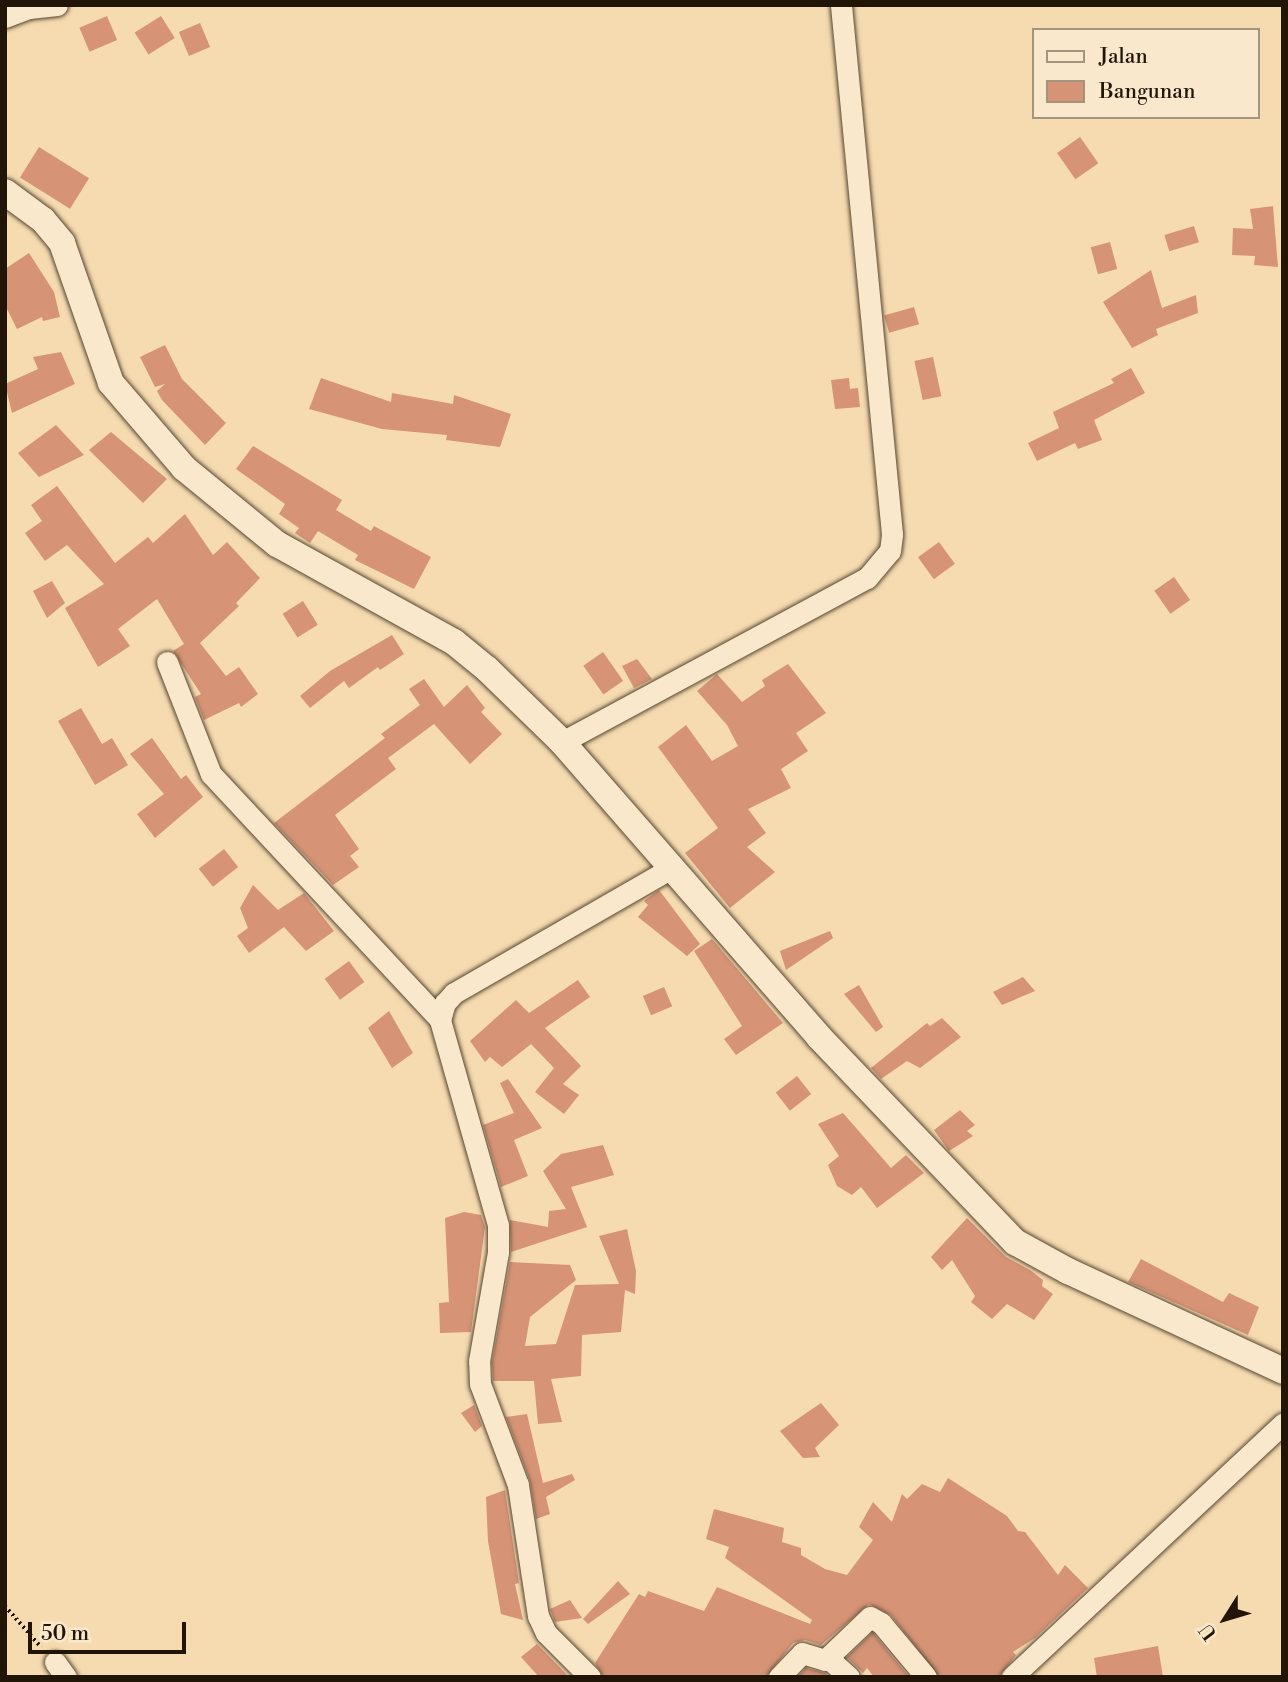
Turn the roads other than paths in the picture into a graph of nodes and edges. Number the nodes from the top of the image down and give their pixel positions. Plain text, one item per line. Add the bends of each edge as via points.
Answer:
1 (57, 5) edge
2 (841, 5) edge
3 (5, 17) edge
4 (5, 192) edge
5 (167, 662) dead end
6 (562, 742) junction
7 (673, 867) junction
8 (440, 1020) junction
9 (1283, 1371) edge
10 (1283, 1423) edge
11 (828, 1658) junction
12 (590, 1677) edge
13 (779, 1677) edge
14 (849, 1677) edge
15 (926, 1677) edge
16 (1012, 1677) edge

1 - 3 street
2 - 6 street via 891,520 890,551 867,578
4 - 6 street via 43,220 62,243 111,383 184,468 277,544 454,642
5 - 8 street via 211,774
6 - 7 street
7 - 8 street via 454,993
7 - 9 street via 819,1037 1015,1242
8 - 12 street via 498,1225 480,1384 518,1485 538,1616 546,1633
10 - 16 street
11 - 13 street via 823,1661 802,1653
11 - 14 street
11 - 15 street via 870,1617 881,1623

